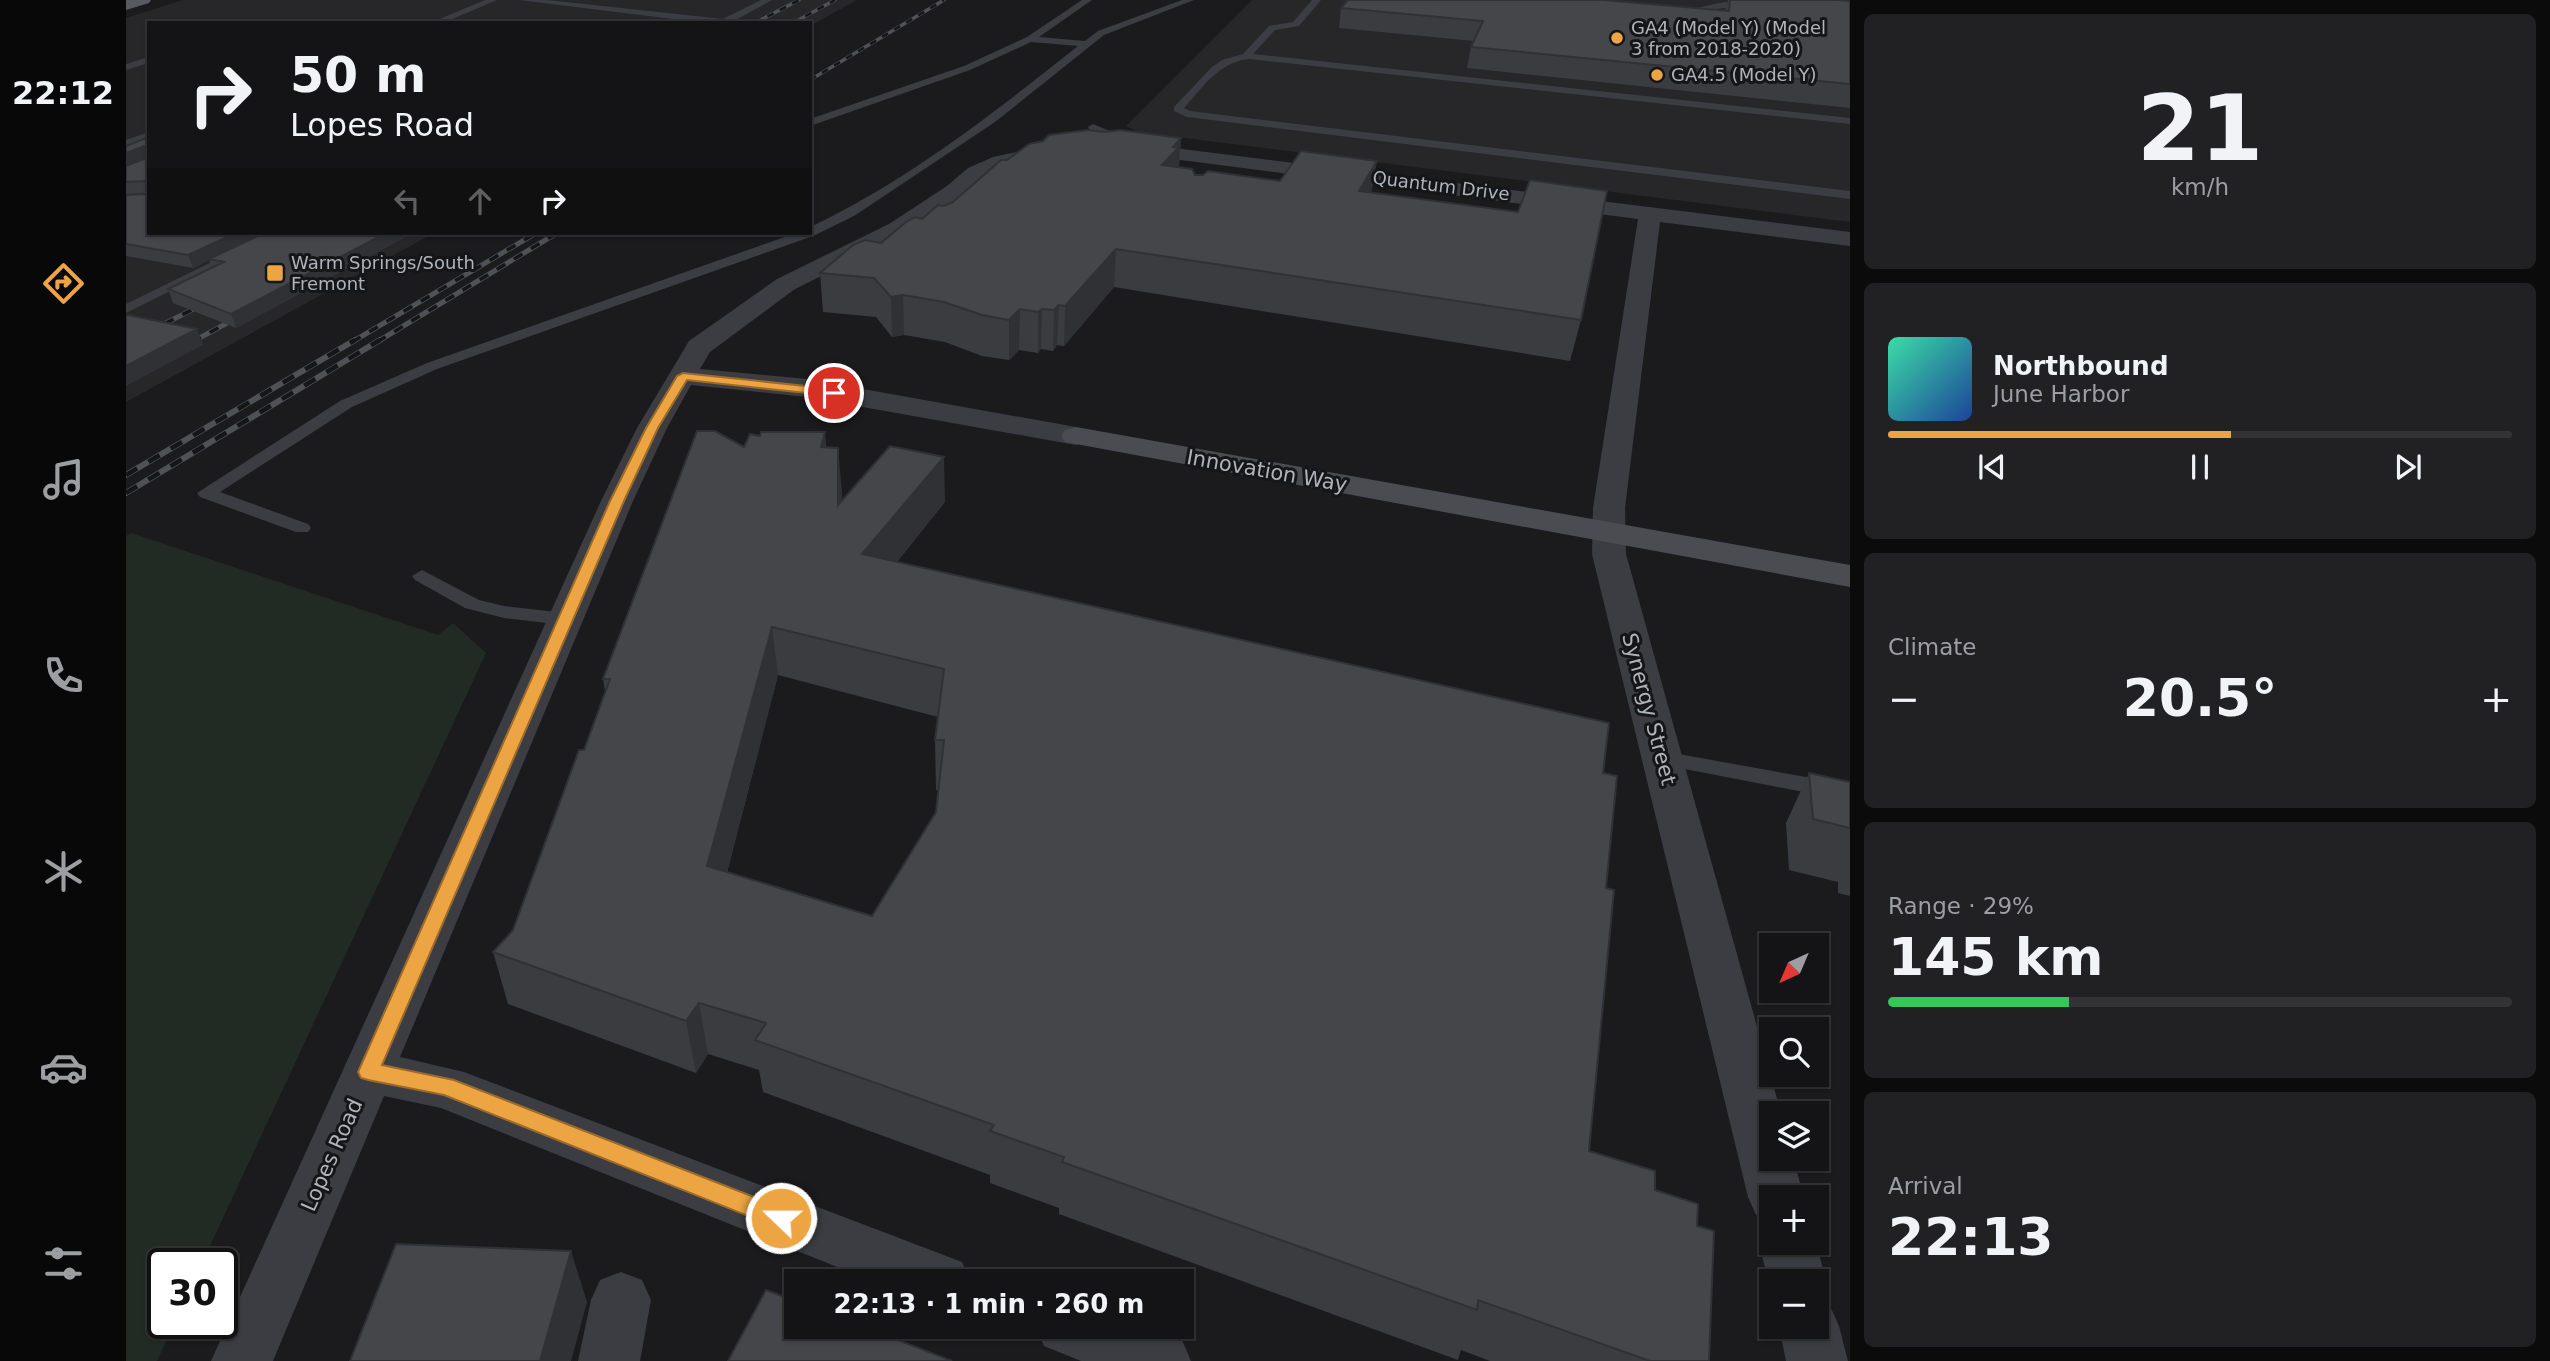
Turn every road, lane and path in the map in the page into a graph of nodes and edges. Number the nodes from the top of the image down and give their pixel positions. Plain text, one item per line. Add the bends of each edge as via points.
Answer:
1 (143, 0) edge
2 (493, 0) edge
3 (523, 0) edge
4 (768, 0) edge
5 (1088, 0) edge
6 (1190, 0) edge
7 (1317, 0) edge
8 (669, 3) dead end
9 (126, 5) edge
10 (1762, 9) edge
11 (1666, 11) edge
12 (631, 12) junction
13 (644, 13) junction
14 (438, 21) edge
15 (611, 21) edge
16 (714, 21) edge
17 (725, 21) edge
18 (1030, 39) junction
19 (1085, 44) junction
20 (1248, 54) junction
21 (126, 58) edge
22 (147, 61) edge
23 (147, 61) edge
24 (126, 68) edge
25 (147, 73) edge
26 (812, 121) edge
27 (1850, 121) edge
28 (147, 130) edge
29 (147, 136) edge
30 (126, 137) edge
31 (126, 144) edge
32 (1233, 159) junction
33 (1218, 178) edge
34 (1850, 195) edge
35 (1650, 213) junction
36 (812, 231) edge
37 (277, 235) edge
38 (801, 235) edge
39 (1850, 239) edge
40 (126, 309) edge
41 (683, 376) junction
42 (302, 528) dead end
43 (1608, 533) junction
44 (422, 576) dead end
45 (1850, 576) edge
46 (565, 619) junction
47 (1662, 758) junction
48 (1850, 793) edge
49 (368, 1072) junction
50 (1773, 1185) edge
51 (910, 1269) edge
52 (621, 1300) dead end
53 (1100, 1339) edge
54 (1811, 1339) edge
55 (242, 1361) edge
56 (609, 1361) edge
57 (1160, 1361) edge
58 (1817, 1361) edge

1 - 9 main road
2 - 14 lane
3 - 12 lane
4 - 17 lane
5 - 18 lane
6 - 19 lane via 1112,28
7 - 20 lane via 1296,24 1272,28
8 - 13 lane
10 - 11 lane via 1724,5 1692,13
12 - 13 lane
12 - 15 lane
13 - 16 lane
18 - 19 lane
18 - 26 lane via 967,68
19 - 36 lane via 991,120 850,213
20 - 27 lane
20 - 34 lane via 1227,58 1178,109 1188,114
21 - 22 lane
23 - 24 lane
24 - 25 lane
28 - 30 lane
29 - 31 lane
32 - 33 lane
32 - 35 street, Quantum Drive
32 - 41 street, Quantum Drive via 1086,140 1000,161 897,229 786,284 699,347
35 - 39 street, Quantum Drive
35 - 43 street, Synergy Street
37 - 40 lane
38 - 42 lane via 432,366 346,404 206,493
41 - 43 street, Innovation Way via 807,388
41 - 46 street, Lopes Road via 652,428
43 - 45 street, Innovation Way
43 - 47 street, Synergy Street via 1609,554
44 - 46 lane via 472,604
46 - 49 street, Lopes Road
47 - 48 lane
47 - 50 street, Synergy Street
49 - 51 street via 446,1087
49 - 55 street, Lopes Road
52 - 56 street
53 - 57 street
54 - 58 street

